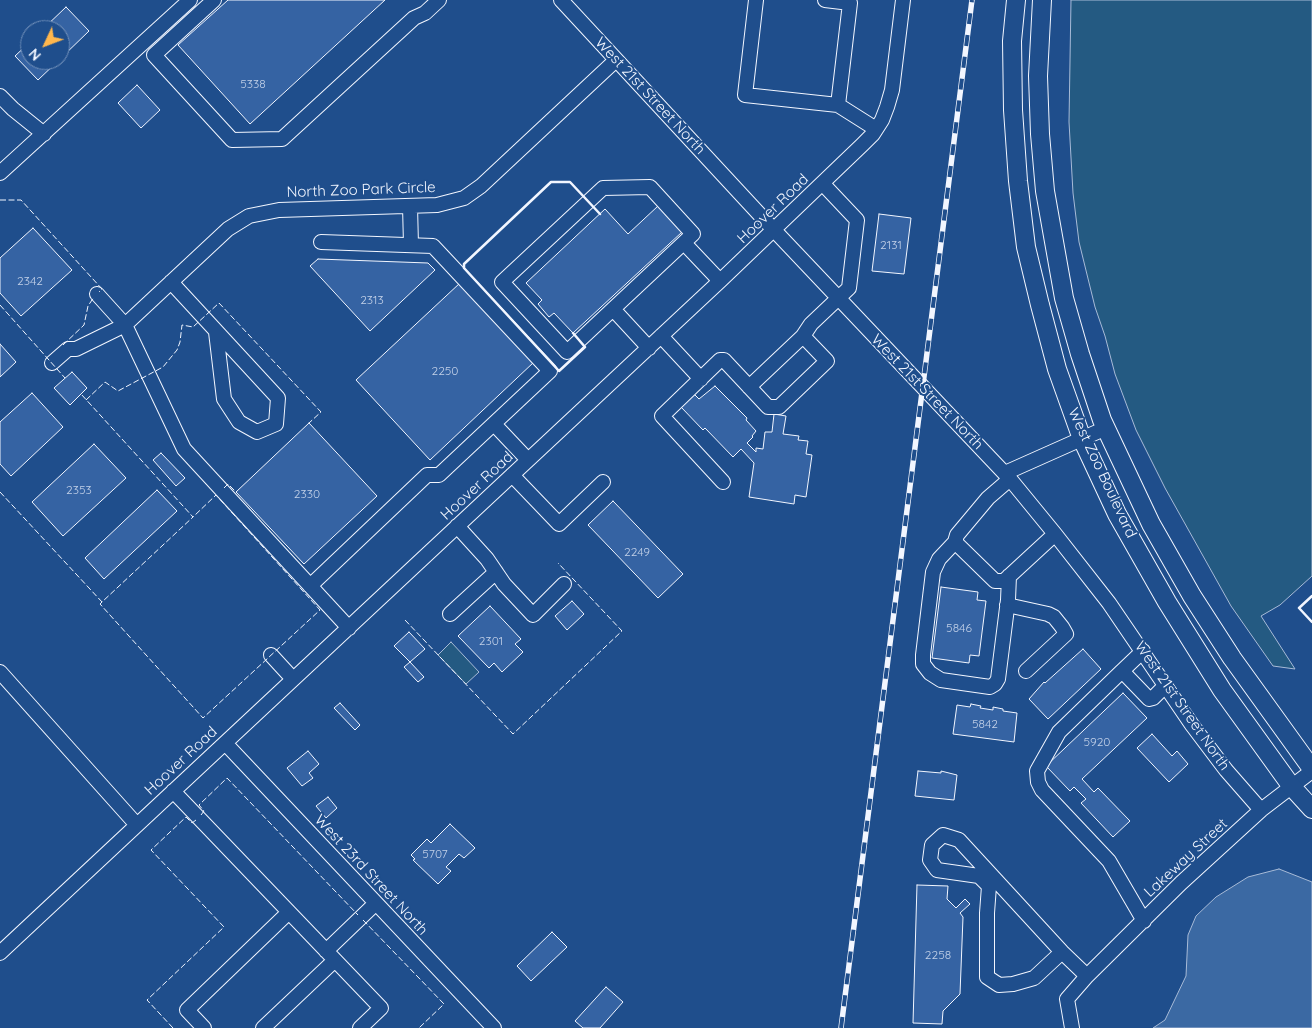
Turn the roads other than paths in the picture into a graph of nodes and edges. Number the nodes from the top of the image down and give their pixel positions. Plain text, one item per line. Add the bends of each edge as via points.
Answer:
1 (190, 0) edge
2 (214, 0) edge
3 (439, 0) edge
4 (561, 0) edge
5 (756, 0) edge
6 (825, 0) edge
7 (904, 0) edge
8 (1016, 0) edge
9 (1042, 0) edge
10 (851, 1) edge
11 (616, 60) junction
12 (0, 96) edge
13 (838, 105) junction
14 (876, 129) junction
15 (44, 134) junction
16 (0, 173) edge
17 (823, 184) junction
18 (410, 206) junction
19 (774, 230) junction
20 (321, 242) dead end
21 (684, 243) junction
22 (411, 245) junction
23 (720, 281) junction
24 (171, 282) junction
25 (97, 294) dead end
26 (838, 298) junction
27 (613, 309) junction
28 (124, 325) junction
29 (216, 332) junction
30 (661, 336) junction
31 (804, 336) junction
32 (649, 348) junction
33 (52, 363) dead end
34 (701, 379) junction
35 (749, 388) junction
36 (494, 424) junction
37 (1106, 428) junction
38 (1082, 439) junction
39 (528, 460) junction
40 (512, 476) junction
41 (1007, 476) junction
42 (603, 482) dead end
43 (723, 482) dead end
44 (457, 526) junction
45 (1055, 534) junction
46 (955, 542) junction
47 (496, 572) junction
48 (1009, 576) junction
49 (564, 584) dead end
50 (310, 586) junction
51 (1008, 605) junction
52 (450, 614) dead end
53 (349, 628) junction
54 (1143, 651) junction
55 (271, 655) dead end
56 (1026, 671) dead end
57 (1122, 671) junction
58 (0, 672) edge
59 (293, 679) junction
60 (1165, 686) junction
61 (225, 744) junction
62 (1312, 770) edge
63 (1292, 787) junction
64 (173, 791) junction
65 (1312, 809) edge
66 (1261, 810) junction
67 (136, 824) junction
68 (376, 903) junction
69 (289, 912) junction
70 (1144, 921) junction
71 (1062, 952) junction
72 (0, 953) edge
73 (330, 955) junction
74 (1087, 976) junction
75 (204, 1028) edge
76 (264, 1028) edge
77 (360, 1028) edge
78 (494, 1028) edge
79 (1072, 1028) edge

1 - 15 street
2 - 3 street via 154,55 232,140 282,139 414,18
4 - 11 street, West 21st Street North
5 - 13 street via 745,95
6 - 10 street
7 - 14 street, Hoover Road via 892,90
8 - 38 main road, West Zoo Boulevard via 1012,41 1013,110 1026,247 1057,369
9 - 37 main road, West Zoo Boulevard via 1038,76 1044,191 1064,298
10 - 13 street
11 - 18 street, North Zoo Park Circle via 481,186 464,198 437,205
11 - 19 street, West 21st Street North
12 - 15 street
13 - 14 street
14 - 17 street, Hoover Road
15 - 16 street
17 - 19 street, Hoover Road
17 - 26 street via 857,220 849,288
18 - 22 street
18 - 24 street, North Zoo Park Circle via 279,210 249,216 228,229
19 - 23 street, Hoover Road
19 - 26 street, West 21st Street North
20 - 22 street
21 - 23 street
21 - 27 street
21 - 27 street via 693,234 650,188 603,188 502,282 567,352
22 - 36 street via 433,246 550,371
23 - 30 street, Hoover Road
24 - 28 street, North Zoo Park Circle
24 - 29 street
25 - 28 street
26 - 31 street via 811,324
26 - 41 street, West 21st Street North
27 - 32 street
28 - 33 street, North Zoo Park Circle via 76,349 68,349
28 - 50 street via 184,450
29 - 29 street via 278,398 276,424 257,432 239,422 224,399
30 - 32 street, Hoover Road
30 - 34 street
31 - 35 street
31 - 35 street via 827,361 779,407 768,407
32 - 39 street, Hoover Road
34 - 35 street via 720,360 724,360
34 - 43 street via 662,416
36 - 39 street
36 - 50 street via 439,475 427,474
37 - 38 street
37 - 62 main road, West Zoo Boulevard via 1152,524 1192,596
38 - 41 street
38 - 63 main road, West Zoo Boulevard via 1117,514 1167,602 1222,690
39 - 40 street, Hoover Road
40 - 42 street via 559,524
40 - 44 street, Hoover Road
41 - 45 street, West 21st Street North
41 - 46 street via 957,535
44 - 47 street
44 - 53 street, Hoover Road
45 - 48 street
45 - 54 street, West 21st Street North
46 - 48 street via 995,581 1004,581
46 - 51 street via 939,559 933,572 923,664 926,668 941,680 990,687 995,684
47 - 49 street via 533,615
47 - 52 street
48 - 51 street
50 - 53 street
51 - 56 street via 1048,614 1066,634
53 - 59 street, Hoover Road
54 - 57 street
54 - 60 street, West 21st Street North
55 - 59 street
57 - 60 street via 1149,699
57 - 70 street via 1059,732 1037,771 1042,790 1109,861
58 - 67 street
59 - 61 street, Hoover Road
60 - 66 street, West 21st Street North via 1226,770
61 - 64 street, Hoover Road
61 - 68 street, West 23rd Street North
62 - 63 street, Lakeway Street
63 - 65 main road
63 - 66 street, Lakeway Street
64 - 67 street, Hoover Road
64 - 69 street
66 - 70 street, Lakeway Street
67 - 72 street, Hoover Road
68 - 73 street
68 - 78 street, West 23rd Street North
69 - 73 street
69 - 75 street via 187,1010
70 - 74 street, Lakeway Street
71 - 71 street via 959,840 943,836 932,845 930,860 936,870 979,876 989,886 988,977 999,985 1034,978
71 - 74 street
73 - 76 street
73 - 77 street via 381,1008
74 - 79 street, Lakeway Street via 1067,999

